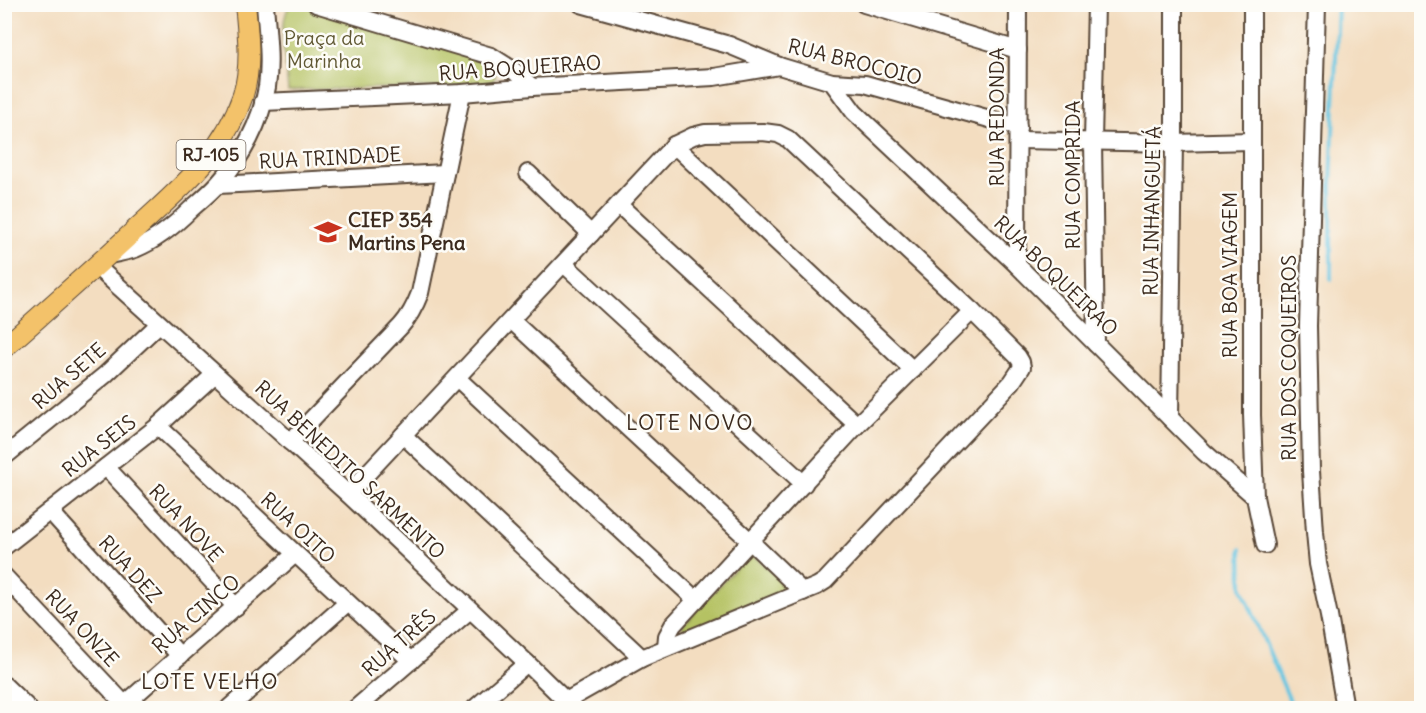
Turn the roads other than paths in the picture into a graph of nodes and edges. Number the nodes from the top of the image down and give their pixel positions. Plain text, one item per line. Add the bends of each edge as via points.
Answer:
1 (245, 4) edge
2 (265, 4) edge
3 (316, 4) edge
4 (581, 4) edge
5 (864, 4) edge
6 (1018, 4) edge
7 (1096, 4) edge
8 (1174, 4) edge
9 (1252, 4) edge
10 (1317, 4) edge
11 (623, 10) edge
12 (1018, 50) junction
13 (779, 66) junction
14 (832, 82) junction
15 (532, 87) junction
16 (462, 93) junction
17 (263, 102) junction
18 (1018, 134) junction
19 (1093, 141) junction
20 (1251, 141) junction
21 (1174, 143) junction
22 (674, 145) junction
23 (445, 173) junction
24 (528, 173) dead end
25 (218, 185) junction
26 (619, 205) junction
27 (591, 234) junction
28 (102, 260) junction
29 (564, 264) junction
30 (1017, 265) junction
31 (972, 311) junction
32 (511, 320) junction
33 (159, 324) junction
34 (1096, 344) junction
35 (4, 348) edge
36 (913, 370) junction
37 (215, 374) junction
38 (457, 378) junction
39 (1170, 418) junction
40 (857, 425) junction
41 (158, 426) junction
42 (403, 435) junction
43 (290, 442) junction
44 (4, 457) edge
45 (106, 467) junction
46 (804, 484) junction
47 (348, 494) junction
48 (1256, 497) junction
49 (50, 511) junction
50 (750, 541) junction
51 (1265, 545) dead end
52 (4, 547) edge
53 (295, 554) junction
54 (4, 576) edge
55 (803, 592) junction
56 (696, 600) junction
57 (347, 603) junction
58 (236, 607) junction
59 (470, 610) junction
60 (666, 647) junction
61 (180, 656) junction
62 (642, 658) junction
63 (411, 661) junction
64 (527, 663) junction
65 (4, 685) edge
66 (569, 705) edge
67 (126, 706) edge
68 (28, 708) edge
69 (229, 708) edge
70 (356, 708) edge
71 (475, 708) edge
72 (1345, 708) edge

1 - 28 main road, RJ-105 via 248,68 244,93 223,140 194,175
2 - 17 street via 269,59
3 - 15 street via 491,56
4 - 11 street, RUA BROCOIO
5 - 12 street
6 - 12 street, RUA REDONDA
7 - 19 street, RUA COMPRIDA
8 - 21 street, RUA INHANGUETÁ
9 - 20 street, RUA BOA VIAGEM
10 - 72 street, RUA DOS COQUEIROS via 1308,326 1311,471 1318,564
11 - 13 street, RUA BROCOIO
12 - 18 street, RUA REDONDA
13 - 14 street, RUA BROCOIO
13 - 15 street, RUA BOQUEIRAO via 714,77
14 - 18 street, RUA BROCOIO via 865,84
14 - 30 street, RUA BOQUEIRAO via 854,112
15 - 16 street, RUA BOQUEIRAO
16 - 17 street, RUA BOQUEIRAO
16 - 23 street
17 - 25 street via 245,146
18 - 19 street, RUA BROCOIO
18 - 30 street, RUA REDONDA
19 - 21 street, RUA BROCOIO
19 - 34 street, RUA COMPRIDA
20 - 21 street, RUA BROCOIO
20 - 48 street, RUA BOA VIAGEM
21 - 39 street, RUA INHANGUETÁ
22 - 26 street
22 - 31 street via 705,133 763,132 788,139
22 - 36 street
23 - 25 street, RUA TRINDADE
23 - 43 street via 420,293 409,317
24 - 27 street
25 - 28 street via 148,243
26 - 27 street
26 - 40 street
27 - 29 street
28 - 33 street, RUA BENEDITO SARMENTO
28 - 35 main road, RJ-105
29 - 32 street
29 - 46 street
30 - 34 street, RUA BOQUEIRAO
31 - 36 street
31 - 55 street via 1018,357 1022,367 1019,374 833,573
32 - 38 street
32 - 50 street
33 - 37 street, RUA BENEDITO SARMENTO
33 - 44 street, RUA SETE via 105,375
34 - 39 street, RUA BOQUEIRAO
36 - 40 street
37 - 41 street, RUA SEIS
37 - 43 street, RUA BENEDITO SARMENTO
38 - 42 street
38 - 56 street
39 - 48 street, RUA BOQUEIRAO
40 - 46 street
41 - 45 street, RUA SEIS
41 - 53 street, RUA OITO
42 - 47 street
42 - 62 street
43 - 47 street, RUA BENEDITO SARMENTO
45 - 49 street, RUA SEIS
45 - 58 street, RUA NOVE
46 - 50 street
47 - 59 street, RUA BENEDITO SARMENTO
48 - 51 street, RUA BOA VIAGEM
49 - 52 street, RUA SEIS
49 - 61 street, RUA DEZ
50 - 55 street
50 - 56 street
53 - 57 street, RUA OITO
53 - 58 street, RUA CINCO
54 - 67 street, RUA ONZE
55 - 60 street
56 - 60 street via 669,631
57 - 63 street, RUA OITO
57 - 69 street
58 - 61 street, RUA CINCO
59 - 63 street, RUA TRÊS
59 - 64 street, RUA BENEDITO SARMENTO
60 - 62 street
61 - 67 street, RUA CINCO
62 - 66 street
63 - 70 street, RUA TRÊS
64 - 66 street, RUA BENEDITO SARMENTO
64 - 71 street
65 - 68 street

